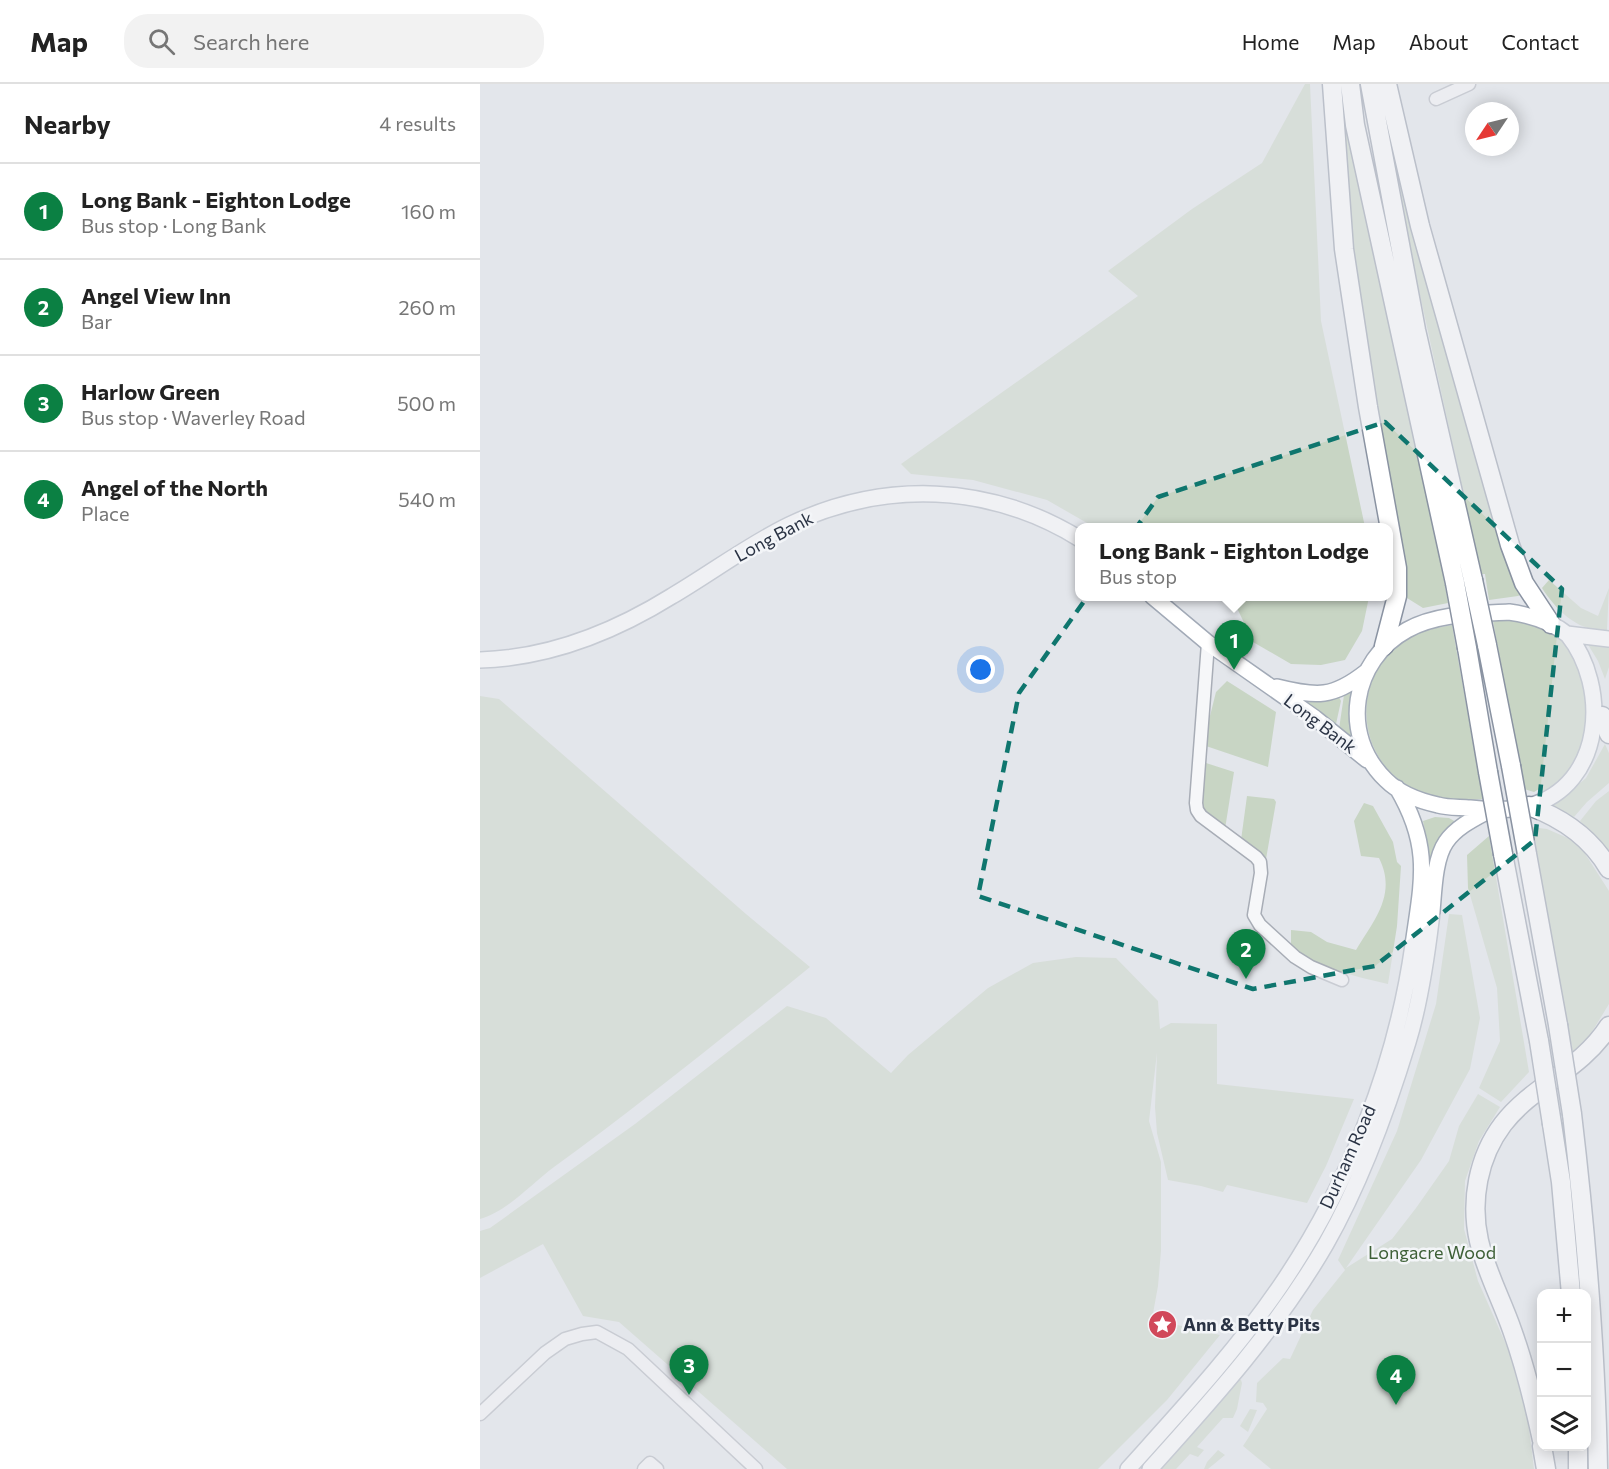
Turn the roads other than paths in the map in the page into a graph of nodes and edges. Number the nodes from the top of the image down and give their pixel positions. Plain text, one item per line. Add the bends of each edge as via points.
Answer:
1 (1332, 84) edge
2 (1350, 84) edge
3 (1370, 84) edge
4 (1387, 84) edge
5 (1466, 86) edge
6 (1436, 99) dead end
7 (1391, 523) edge
8 (1075, 536) edge
9 (1393, 536) edge
10 (1157, 601) edge
11 (1551, 624) junction
12 (1567, 634) junction
13 (1609, 639) edge
14 (1208, 643) junction
15 (1384, 646) junction
16 (480, 660) edge
17 (1366, 672) junction
18 (1266, 684) junction
19 (1604, 705) edge
20 (1609, 734) edge
21 (1374, 766) junction
22 (1397, 788) junction
23 (1529, 806) junction
24 (1490, 810) junction
25 (1609, 869) edge
26 (1342, 980) dead end
27 (1609, 1026) edge
28 (1571, 1289) edge
29 (480, 1414) edge
30 (1537, 1420) edge
31 (1543, 1451) edge
32 (1578, 1451) edge
33 (749, 1466) edge
34 (644, 1469) edge
35 (657, 1469) edge
36 (1128, 1469) edge
37 (1149, 1469) edge
38 (1546, 1469) edge
39 (1578, 1469) edge
40 (1598, 1469) edge

1 - 7 highway via 1344,249
2 - 28 highway, bridge via 1355,125 1455,583 1539,1041 1561,1182
3 - 40 highway, bridge via 1416,330 1487,645 1558,1025 1589,1275
4 - 11 highway via 1420,226 1510,545 1524,583
5 - 6 street
8 - 16 main road, Long Bank via 990,500 906,493 860,499 789,525 608,630 538,652
9 - 15 highway via 1397,596
10 - 14 main road, Long Bank
11 - 12 main road
11 - 15 main road via 1509,612 1469,614 1422,623
12 - 13 main road
12 - 19 main road via 1589,662
14 - 18 main road, Long Bank
14 - 26 street via 1197,810 1260,862 1254,915 1260,925 1295,957
15 - 17 main road
17 - 18 main road, Long Bank via 1329,693 1304,693
17 - 21 main road via 1359,690 1357,720 1364,748
18 - 21 main road, Long Bank
19 - 20 highway
19 - 23 main road via 1593,748 1581,770 1563,788
21 - 22 main road, Long Bank
22 - 24 main road via 1440,806
22 - 36 main road, Durham Road via 1418,835 1422,866 1418,907 1410,967 1395,1030 1353,1154 1310,1240 1282,1284 1250,1328
23 - 24 main road
23 - 25 highway via 1562,820 1580,834
24 - 37 main road, Durham Road via 1455,831 1442,849 1423,978 1409,1040 1369,1156 1326,1243 1259,1343
27 - 30 highway via 1577,1063 1512,1113 1492,1141 1476,1190 1479,1241 1522,1362
29 - 33 street via 545,1353 565,1339 597,1332 628,1349
31 - 38 highway
32 - 39 highway
34 - 35 street via 650,1463

